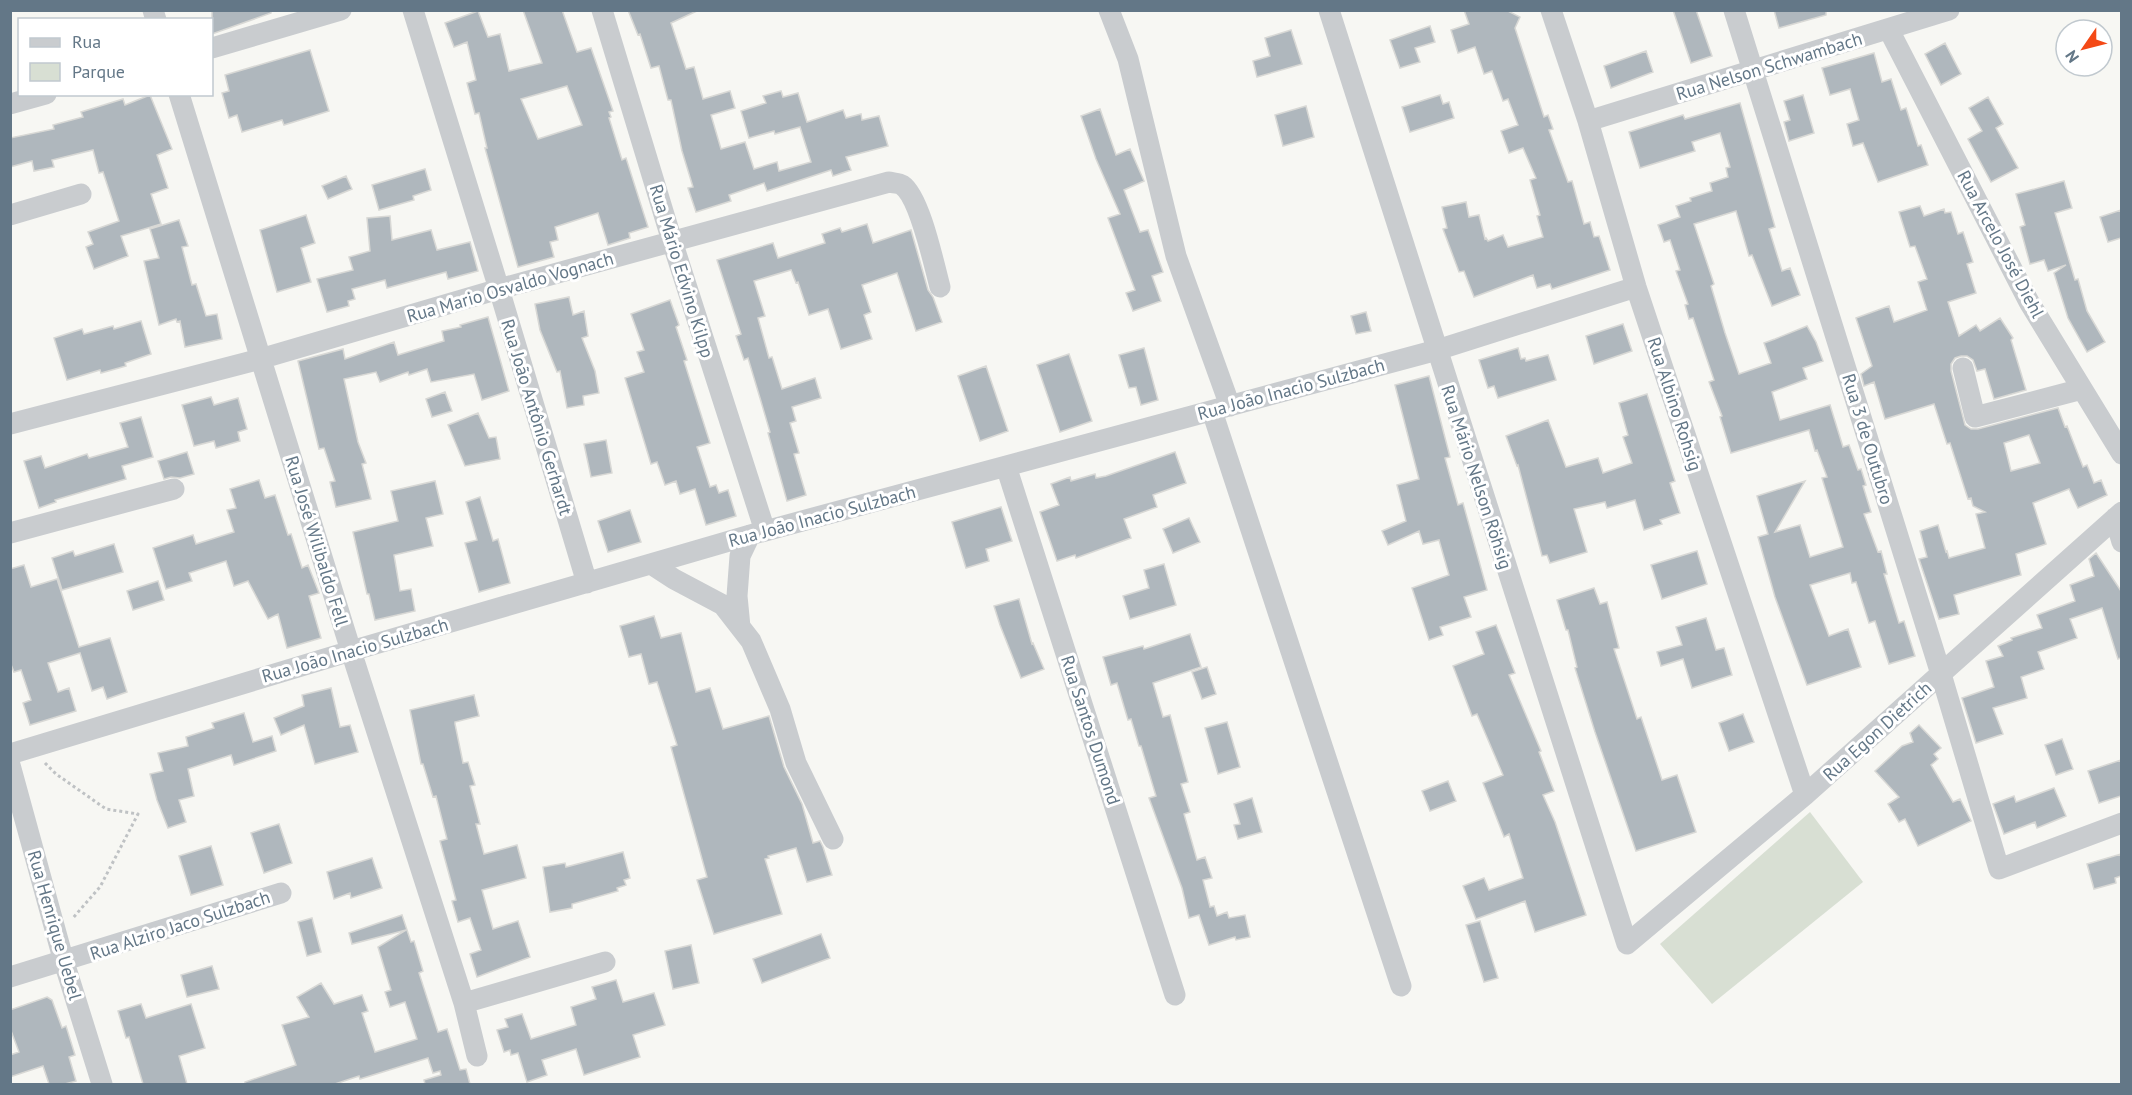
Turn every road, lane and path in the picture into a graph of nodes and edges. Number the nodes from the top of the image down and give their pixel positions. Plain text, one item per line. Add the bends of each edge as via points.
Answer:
1 (341, 10) edge
2 (413, 10) edge
3 (602, 10) edge
4 (1109, 10) edge
5 (1329, 10) edge
6 (1551, 10) edge
7 (1734, 10) edge
8 (1949, 10) edge
9 (1889, 30) junction
10 (213, 48) edge
11 (1753, 70) junction
12 (39, 96) edge
13 (180, 96) edge
14 (10, 104) edge
15 (1588, 122) junction
16 (81, 194) dead end
17 (10, 215) edge
18 (672, 241) junction
19 (940, 287) dead end
20 (1636, 287) junction
21 (499, 289) junction
22 (1437, 350) junction
23 (260, 359) junction
24 (1963, 368) dead end
25 (2082, 389) junction
26 (1221, 408) junction
27 (10, 424) edge
28 (2121, 454) edge
29 (1006, 466) junction
30 (174, 489) dead end
31 (2118, 515) edge
32 (10, 533) edge
33 (758, 533) junction
34 (2121, 542) edge
35 (651, 564) junction
36 (587, 583) junction
37 (740, 627) junction
38 (351, 651) junction
39 (1941, 674) junction
40 (20, 751) edge
41 (10, 765) edge
42 (1805, 795) junction
43 (2121, 823) edge
44 (833, 839) dead end
45 (281, 893) dead end
46 (58, 936) junction
47 (1627, 944) joint
48 (64, 962) junction
49 (605, 962) dead end
50 (10, 977) edge
51 (1401, 986) dead end
52 (1175, 995) dead end
53 (464, 1003) junction
54 (477, 1056) dead end
55 (102, 1084) edge

1 - 10 street
2 - 21 street, Rua João Antônio Gerhardt
3 - 18 street, Rua Mário Edvino Kilpp
4 - 26 street via 1128,58 1176,256
5 - 22 street, Rua Mário Nelson Röhsig
6 - 15 street, Rua Albino Rohsig
7 - 11 street, Rua 3 de Outubro
8 - 9 street, Rua Nelson Schwambach
9 - 11 street, Rua Nelson Schwambach
9 - 25 street, Rua Arcelo José Diehl via 2030,302
11 - 15 street, Rua Nelson Schwambach
11 - 39 street, Rua 3 de Outubro
12 - 14 street
13 - 23 street, Rua José Wilibaldo Fell
15 - 20 street, Rua Albino Rohsig
16 - 17 street
18 - 19 street, Rua Mario Osvaldo Vognach via 888,182 902,184 918,210
18 - 21 street, Rua Mario Osvaldo Vognach
18 - 33 street, Rua Mário Edvino Kilpp
20 - 22 street, Rua João Inacio Sulzbach
20 - 42 street, Rua Albino Rohsig
21 - 23 street, Rua Mario Osvaldo Vognach
21 - 36 street, Rua João Antônio Gerhardt
22 - 26 street, Rua João Inacio Sulzbach
22 - 47 street, Rua Mário Nelson Röhsig
23 - 27 street, Rua Mario Osvaldo Vognach
23 - 38 street, Rua José Wilibaldo Fell
24 - 25 street via 1975,417
25 - 28 street, Rua Arcelo José Diehl
26 - 29 street, Rua João Inacio Sulzbach
26 - 51 street
29 - 33 street, Rua João Inacio Sulzbach
29 - 52 street, Rua Santos Dumond
30 - 32 street
31 - 34 street
31 - 39 street, Rua Egon Dietrich
33 - 35 street, Rua João Inacio Sulzbach
33 - 37 street via 740,556
35 - 36 street, Rua João Inacio Sulzbach
35 - 37 street via 723,605
36 - 38 street, Rua João Inacio Sulzbach
37 - 44 street via 751,641 780,709 796,764
38 - 40 street, Rua João Inacio Sulzbach
38 - 53 street, Rua José Wilibaldo Fell
39 - 42 street, Rua Egon Dietrich
39 - 43 street, Rua 3 de Outubro via 1999,868
40 - 46 path via 106,809 138,814 100,887
41 - 46 street, Rua Henrique Uebel
42 - 47 street, Rua Egon Dietrich
45 - 48 street, Rua Alziro Jaco Sulzbach
46 - 48 street, Rua Henrique Uebel
48 - 50 street, Rua Alziro Jaco Sulzbach
48 - 55 street, Rua Henrique Uebel
49 - 53 street
53 - 54 street, Rua José Wilibaldo Fell

